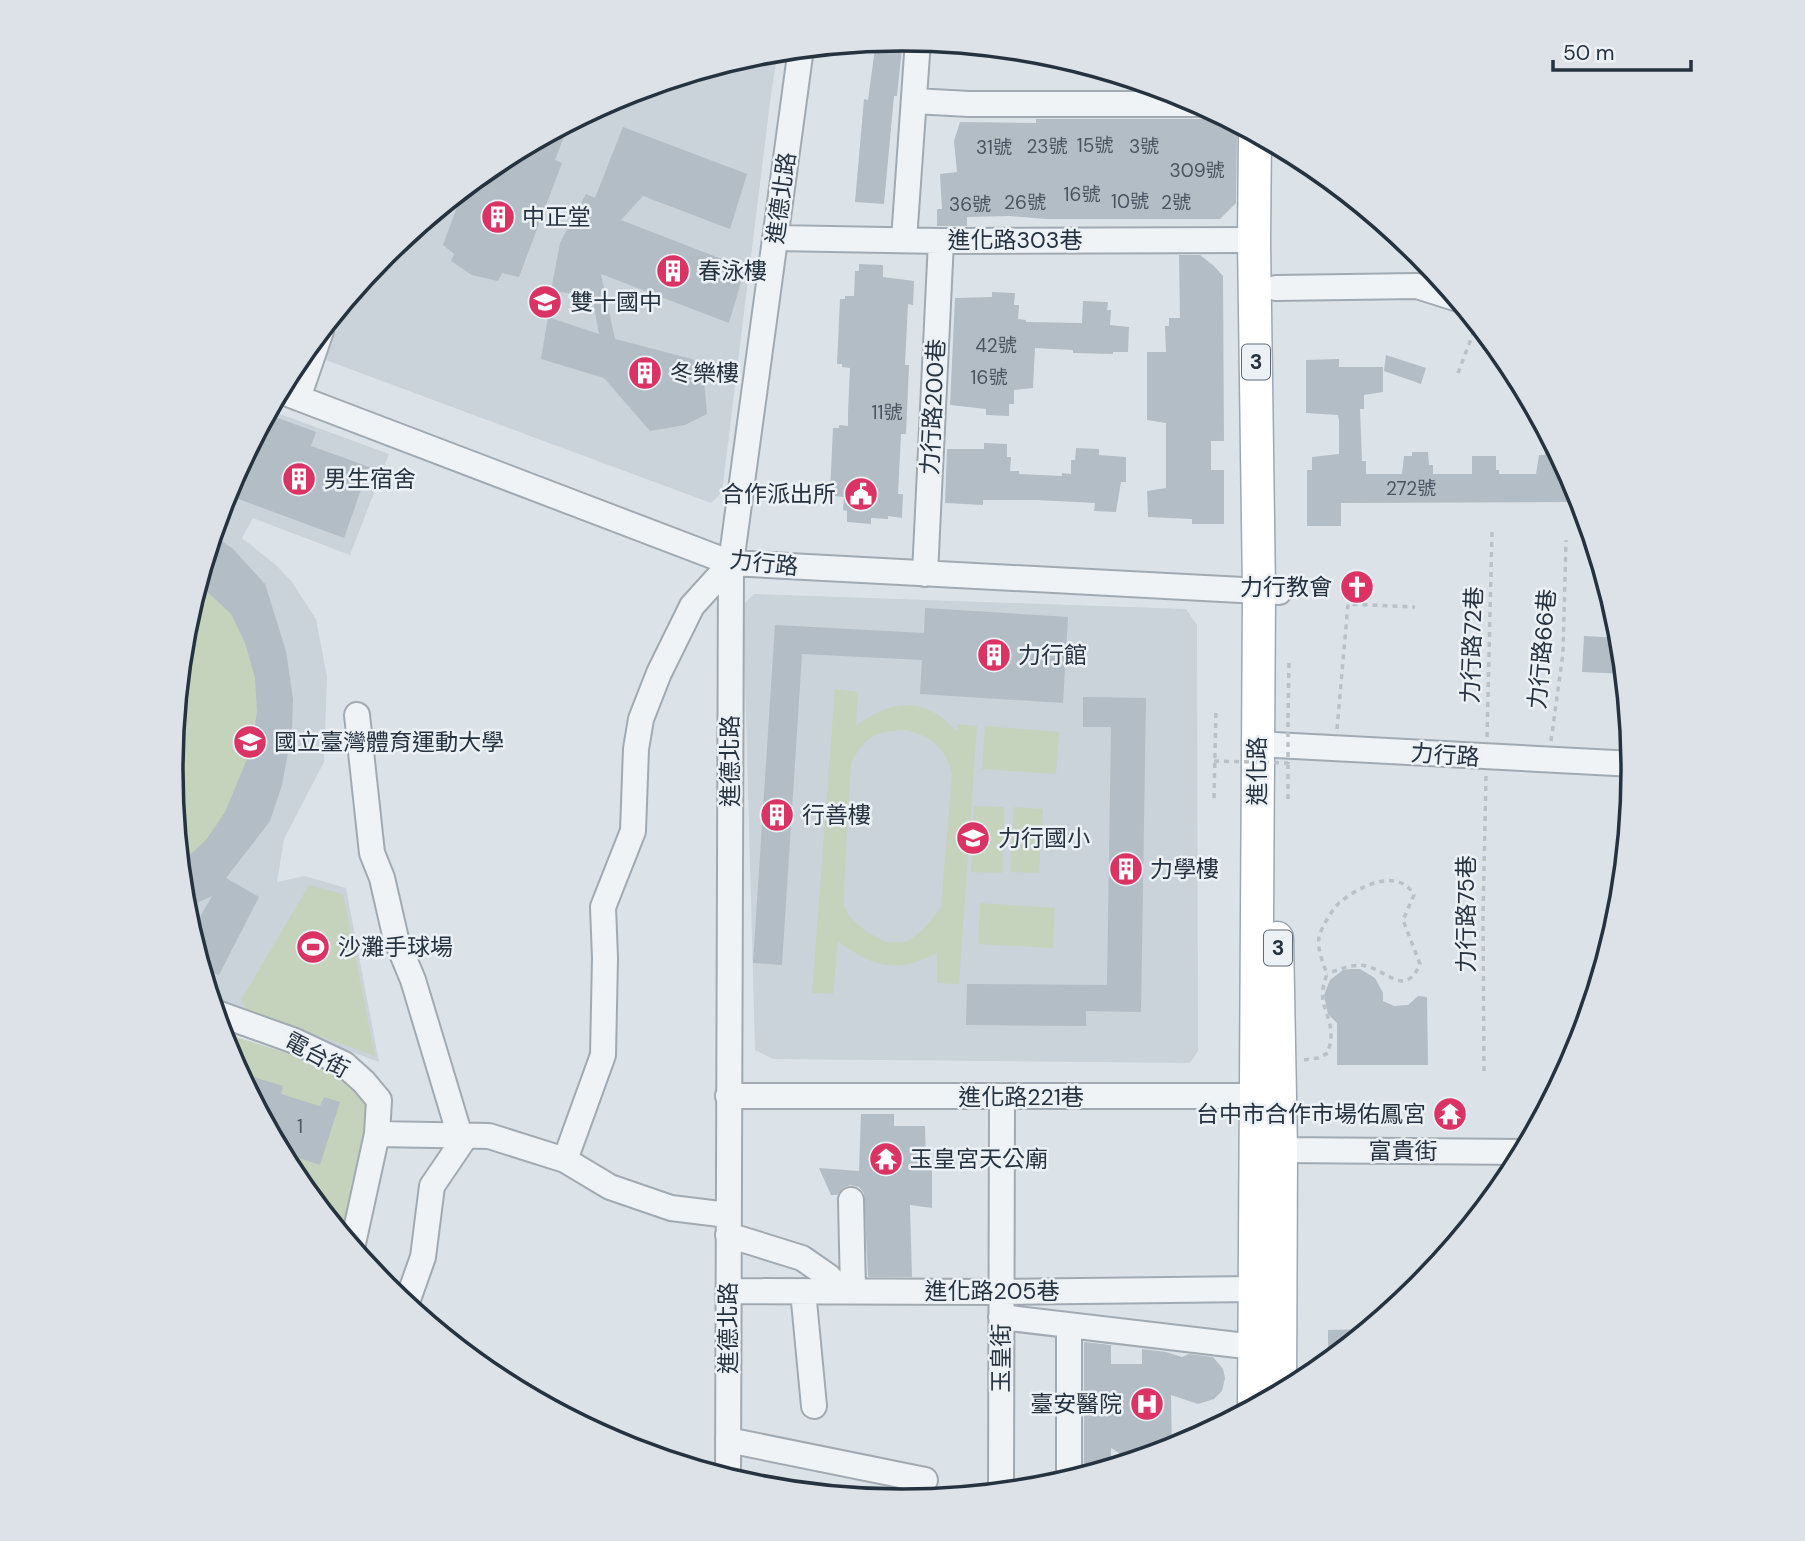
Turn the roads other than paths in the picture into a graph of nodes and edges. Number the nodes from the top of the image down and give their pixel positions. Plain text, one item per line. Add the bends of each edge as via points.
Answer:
1 (917, 51) edge
2 (800, 59) edge
3 (915, 101) junction
4 (1173, 104) edge
5 (1255, 143) edge
6 (1276, 156) edge
7 (776, 238) junction
8 (904, 240) junction
9 (1254, 240) junction
10 (941, 241) junction
11 (1276, 288) junction
12 (1442, 294) edge
13 (289, 394) edge
14 (731, 563) junction
15 (925, 574) junction
16 (1269, 592) junction
17 (357, 715) dead end
18 (1277, 743) junction
19 (1622, 763) edge
20 (226, 1016) edge
21 (728, 1096) junction
22 (1256, 1096) junction
23 (1002, 1098) junction
24 (377, 1134) junction
25 (463, 1136) junction
26 (1281, 1150) junction
27 (1512, 1152) edge
28 (565, 1160) junction
29 (851, 1200) dead end
30 (728, 1225) junction
31 (354, 1237) edge
32 (1255, 1289) junction
33 (729, 1291) junction
34 (803, 1291) junction
35 (848, 1291) junction
36 (1000, 1292) junction
37 (410, 1294) edge
38 (1001, 1317) junction
39 (1069, 1326) junction
40 (1254, 1347) junction
41 (1280, 1383) edge
42 (1254, 1398) edge
43 (814, 1406) dead end
44 (728, 1440) junction
45 (728, 1469) edge
46 (1069, 1470) edge
47 (925, 1480) dead end
48 (1002, 1483) edge

1 - 3 street
2 - 7 street, 進德北路
3 - 4 street
3 - 8 street
5 - 9 main road, 進化路 / 3
6 - 11 main road, 進化路 / 3
7 - 8 street, 進化路303巷
7 - 14 street, 進德北路
8 - 10 street, 進化路303巷
9 - 10 street, 進化路303巷
9 - 16 main road, 進化路 / 3
10 - 15 street, 力行路200巷
11 - 12 street via 1417,286
11 - 16 main road, 進化路 / 3
13 - 14 street, 力行路
14 - 15 street, 力行路
14 - 21 street, 進德北路
14 - 28 street via 692,606 641,719 633,831 603,907 603,1055
15 - 16 street, 力行路
16 - 18 main road, 進化路 / 3
17 - 25 street via 372,853
18 - 19 street, 力行路
18 - 22 main road, 進化路 / 3
18 - 26 main road, 進化路 / 3
20 - 24 street, 電台街 via 344,1064 379,1100
21 - 23 street, 進化路221巷
21 - 30 street, 進德北路
22 - 23 street, 進化路221巷
22 - 26 street
22 - 32 main road, 進化路 / 3
23 - 36 street, 玉皇街
24 - 25 street
24 - 31 street, 電台街
25 - 28 street via 489,1136
25 - 37 street via 432,1186 423,1257
26 - 27 street, 富貴街
26 - 41 main road, 進化路 / 3
28 - 30 street via 610,1187
29 - 35 street
30 - 33 street, 進德北路
30 - 35 street via 803,1258
32 - 36 street, 進化路205巷
32 - 40 main road, 進化路 / 3
33 - 34 street, 進化路205巷
33 - 44 street, 進德北路
34 - 35 street, 進化路205巷
34 - 43 street
35 - 36 street, 進化路205巷
36 - 38 street, 玉皇街
38 - 39 street, 進化路205巷
38 - 48 street, 玉皇街
39 - 40 street, 進化路205巷
39 - 46 street, 進化路205巷
40 - 42 main road, 進化路 / 3
44 - 45 street, 進德北路
44 - 47 street

